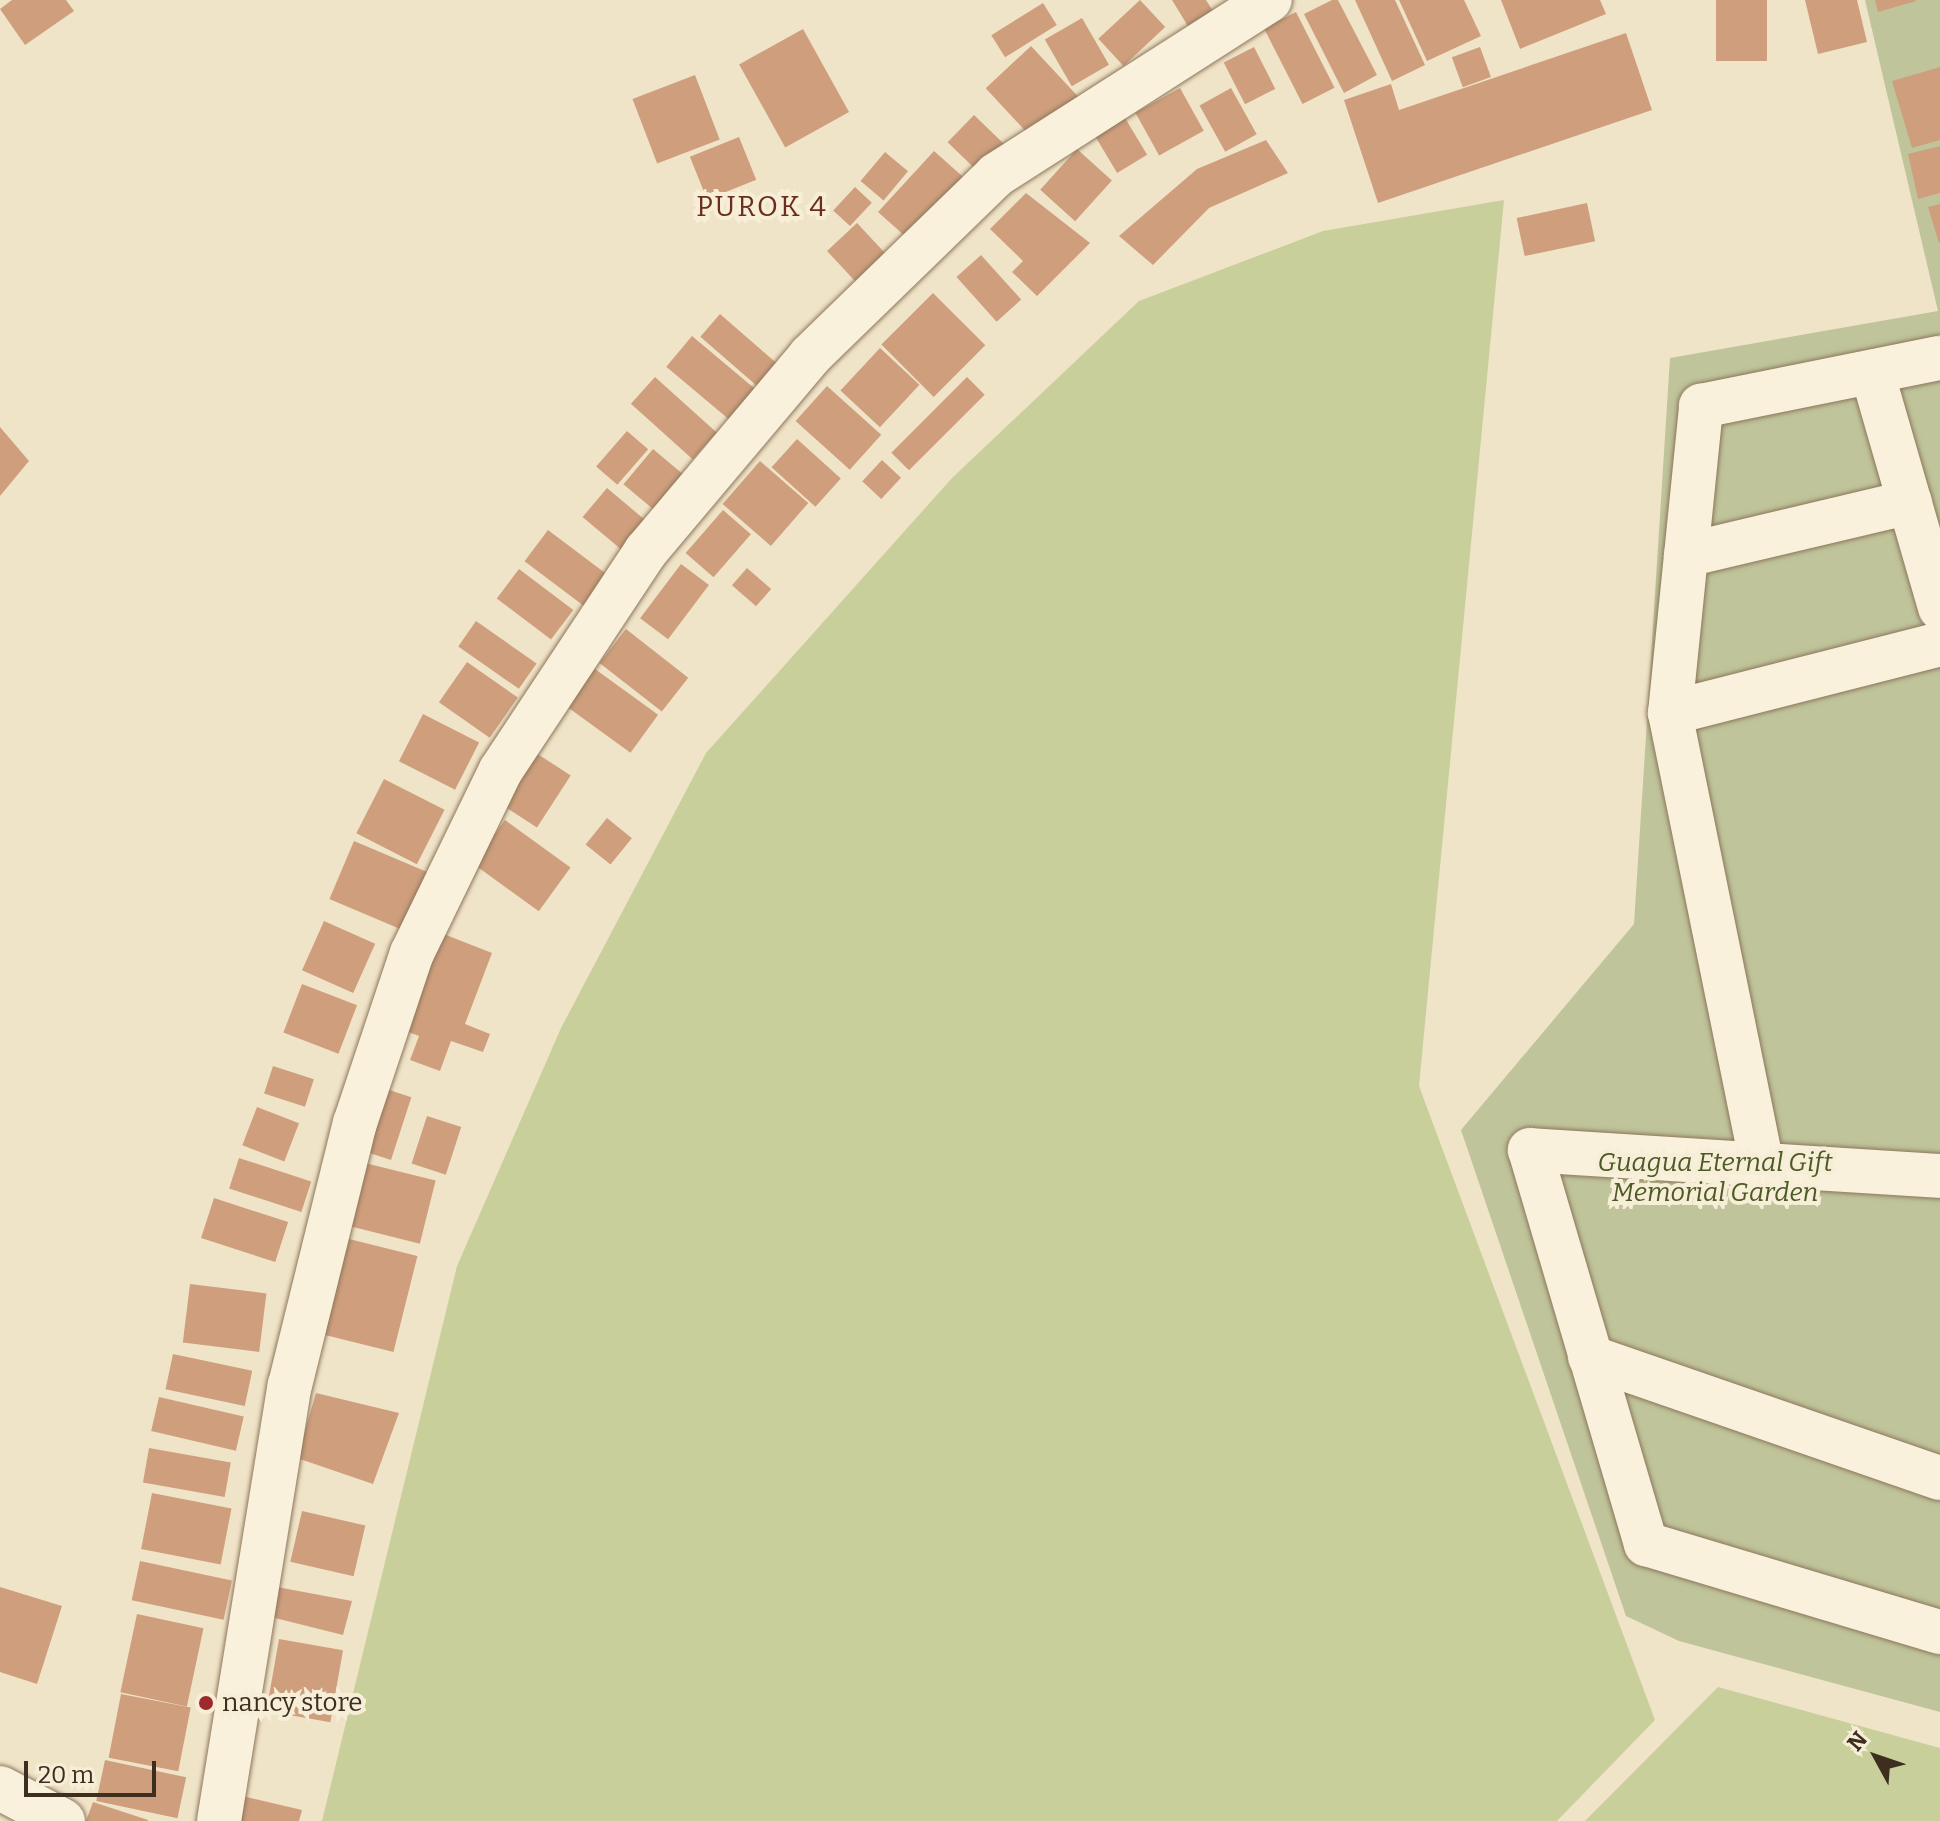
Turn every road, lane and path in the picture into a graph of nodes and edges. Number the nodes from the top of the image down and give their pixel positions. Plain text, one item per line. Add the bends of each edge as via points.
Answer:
1 (1270, 0) edge
2 (1940, 358) edge
3 (1872, 372) junction
4 (1910, 502) junction
5 (1686, 555) junction
6 (1940, 608) edge
7 (1940, 644) edge
8 (1670, 713) junction
9 (1762, 1165) junction
10 (1940, 1176) edge
11 (1590, 1357) junction
12 (1940, 1478) edge
13 (1940, 1632) edge
14 (0, 1788) edge
15 (63, 1821) edge
16 (219, 1821) edge

1 - 16 street via 996,175 810,356 646,551 501,770 412,953 355,1123 290,1385
2 - 3 street
3 - 4 street
3 - 5 street via 1701,406
4 - 5 street
4 - 6 street
5 - 8 street
7 - 8 street
8 - 9 street
9 - 10 street
9 - 11 street via 1530,1150
11 - 12 street
11 - 13 street via 1646,1544
14 - 15 street

